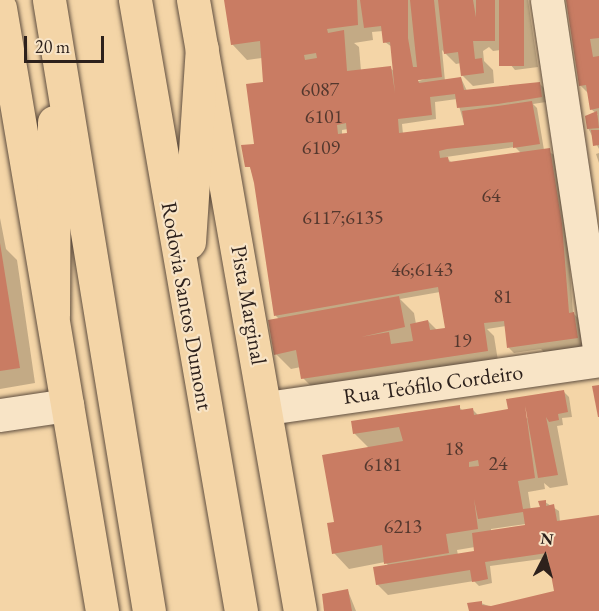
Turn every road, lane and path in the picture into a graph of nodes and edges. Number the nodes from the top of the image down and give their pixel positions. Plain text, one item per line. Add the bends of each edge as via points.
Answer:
1 (135, 0) edge
2 (193, 0) edge
3 (547, 0) edge
4 (0, 8) edge
5 (52, 14) edge
6 (202, 48) junction
7 (5, 65) edge
8 (185, 295) junction
9 (53, 315) junction
10 (599, 347) edge
11 (599, 360) edge
12 (67, 405) junction
13 (267, 408) junction
14 (0, 415) edge
15 (102, 611) edge
16 (149, 611) edge
17 (241, 611) edge
18 (300, 611) edge

1 - 8 main road, Rodovia Santos Dumont
2 - 6 main road, Pista Marginal
3 - 10 street
4 - 7 main road
5 - 9 main road
5 - 16 main road
6 - 8 main road
6 - 13 main road, Pista Marginal
7 - 9 main road
8 - 17 main road, Rodovia Santos Dumont
9 - 12 main road
11 - 13 street, Rua Teófilo Cordeiro
12 - 14 street
12 - 15 main road
13 - 18 main road, Pista Marginal

